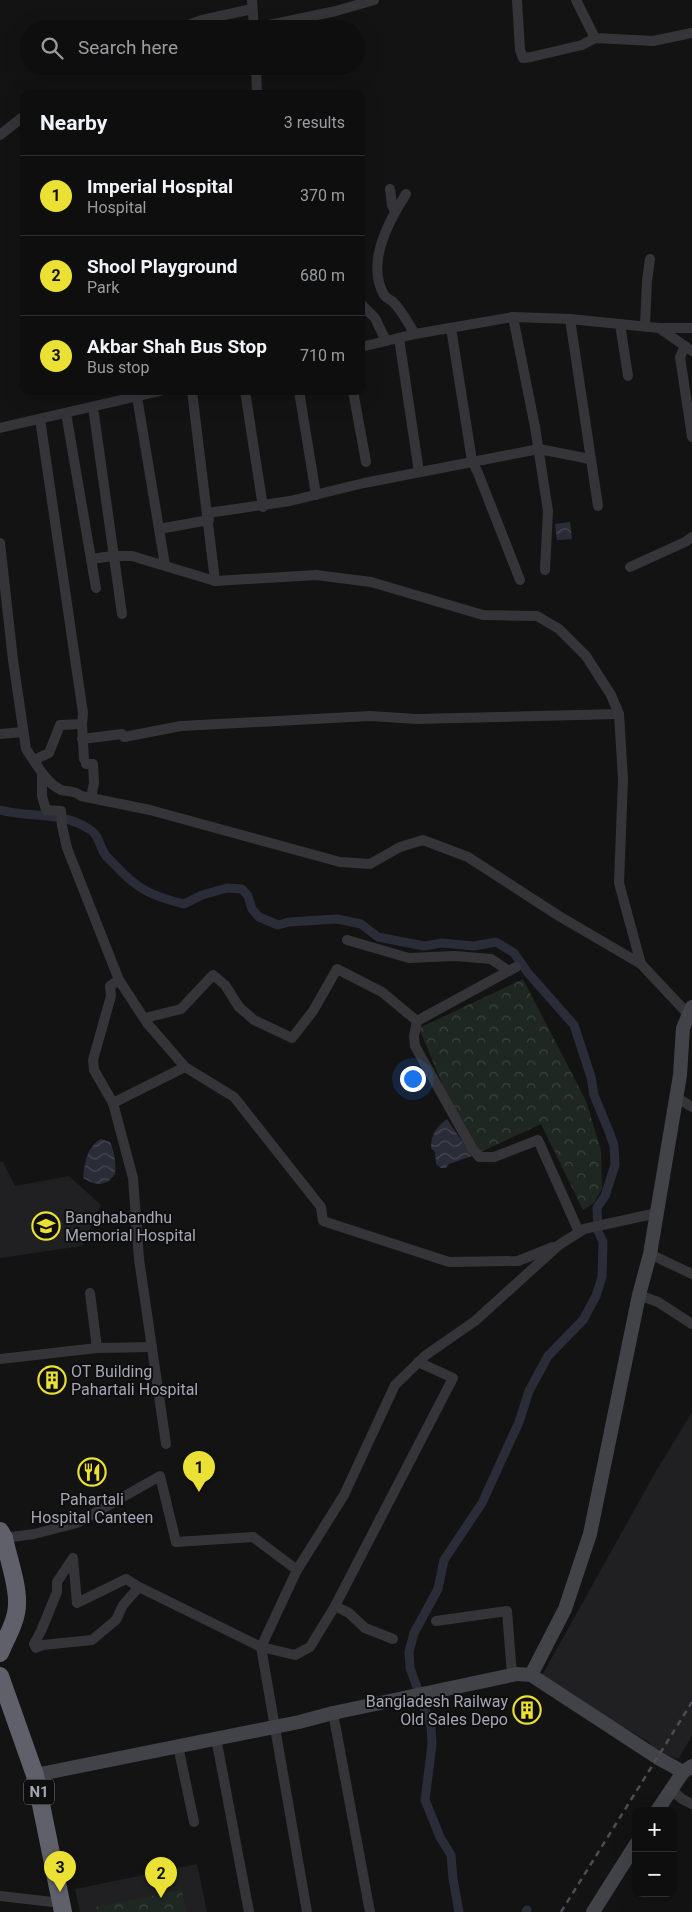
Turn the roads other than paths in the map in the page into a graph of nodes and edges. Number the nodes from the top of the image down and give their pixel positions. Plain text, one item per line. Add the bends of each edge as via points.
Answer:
1 (374, 0) edge
2 (518, 0) edge
3 (576, 0) edge
4 (252, 4) edge
5 (202, 20) edge
6 (253, 20) edge
7 (293, 20) edge
8 (692, 33) edge
9 (595, 38) junction
10 (256, 75) edge
11 (257, 90) edge
12 (20, 119) edge
13 (0, 135) edge
14 (390, 189) dead end
15 (406, 194) dead end
16 (395, 211) junction
17 (650, 259) dead end
18 (365, 308) edge
19 (514, 317) junction
20 (570, 319) junction
21 (620, 324) junction
22 (645, 326) junction
23 (451, 328) junction
24 (659, 328) junction
25 (673, 328) junction
26 (692, 328) edge
27 (415, 334) junction
28 (399, 338) junction
29 (675, 339) junction
30 (386, 341) junction
31 (365, 346) edge
32 (689, 349) edge
33 (680, 357) junction
34 (628, 376) dead end
35 (142, 395) edge
36 (193, 395) edge
37 (246, 395) edge
38 (300, 395) edge
39 (354, 395) edge
40 (137, 396) junction
41 (92, 407) junction
42 (66, 413) junction
43 (40, 419) junction
44 (0, 428) edge
45 (692, 437) edge
46 (539, 449) junction
47 (590, 459) junction
48 (472, 461) junction
49 (366, 462) dead end
50 (419, 472) junction
51 (316, 495) junction
52 (598, 506) dead end
53 (263, 507) junction
54 (208, 517) junction
55 (159, 529) junction
56 (692, 537) edge
57 (0, 543) edge
58 (113, 556) junction
59 (92, 559) junction
60 (165, 565) junction
61 (630, 567) dead end
62 (545, 570) dead end
63 (520, 580) dead end
64 (216, 581) junction
65 (96, 588) dead end
66 (122, 614) dead end
67 (618, 714) junction
68 (82, 724) junction
69 (23, 732) junction
70 (0, 734) edge
71 (82, 739) junction
72 (34, 760) junction
73 (42, 773) junction
74 (91, 798) junction
75 (347, 940) dead end
76 (641, 964) junction
77 (119, 980) junction
78 (691, 1013) edge
79 (145, 1018) junction
80 (417, 1021) junction
81 (185, 1067) junction
82 (676, 1097) junction
83 (113, 1103) junction
84 (692, 1107) edge
85 (657, 1213) junction
86 (582, 1230) junction
87 (559, 1245) junction
88 (650, 1254) junction
89 (692, 1274) edge
90 (90, 1292) dead end
91 (639, 1295) junction
92 (692, 1324) edge
93 (152, 1347) junction
94 (96, 1348) junction
95 (0, 1359) edge
96 (418, 1362) junction
97 (166, 1444) dead end
98 (2, 1534) edge
99 (297, 1570) junction
100 (139, 1587) junction
101 (335, 1606) junction
102 (436, 1621) dead end
103 (393, 1639) dead end
104 (261, 1648) junction
105 (0, 1653) edge
106 (512, 1675) junction
107 (531, 1675) junction
108 (0, 1676) edge
109 (333, 1713) junction
110 (274, 1726) junction
111 (216, 1738) junction
112 (178, 1746) junction
113 (687, 1769) edge
114 (35, 1775) junction
115 (671, 1789) junction
116 (692, 1804) edge
117 (660, 1807) edge
118 (194, 1822) dead end
119 (632, 1850) edge
120 (0, 1896) edge
121 (62, 1907) edge
122 (249, 1912) edge
123 (307, 1912) edge
124 (370, 1912) edge
125 (593, 1912) edge

1 - 7 street
2 - 9 street via 523,58 582,45
3 - 9 street
4 - 5 street
4 - 6 street
8 - 9 street via 653,41
10 - 11 street
12 - 13 street
14 - 16 street
15 - 16 street
16 - 27 street via 387,226 377,274 384,296 393,302
17 - 22 street
18 - 30 street via 375,318
19 - 20 street
19 - 23 street
19 - 46 street
20 - 21 street
20 - 47 street
21 - 22 street
21 - 34 street
22 - 24 street
23 - 27 street
23 - 48 street
24 - 25 street
24 - 29 street
25 - 26 street
25 - 29 street
27 - 28 street
28 - 30 street
28 - 50 street
29 - 32 street
29 - 33 street
30 - 31 street
32 - 33 street
33 - 45 street
35 - 40 street
36 - 54 street
37 - 53 street
38 - 51 street
39 - 49 street
40 - 41 street
40 - 55 street
41 - 42 street
41 - 58 street
42 - 43 street
42 - 59 street
43 - 44 street
43 - 68 street via 82,702
46 - 47 street
46 - 48 street
46 - 62 street via 548,511
47 - 52 street
48 - 50 street
48 - 63 street
50 - 51 street
51 - 53 street
53 - 54 street
54 - 55 street
54 - 64 street
55 - 60 street
56 - 61 street
57 - 69 street
58 - 59 street
58 - 60 street via 132,556
58 - 66 street
59 - 65 street
60 - 64 street
64 - 67 street via 316,575 371,582 483,615 537,616 559,629 586,656 611,695
67 - 71 street via 417,719 370,716 181,726 129,737 122,734
67 - 76 street via 623,780 619,883
68 - 71 street
68 - 72 street via 60,725 49,753
69 - 70 street
69 - 72 street via 26,749
71 - 74 street via 85,762 93,764
72 - 73 street
73 - 74 street via 50,784 61,790
73 - 77 street via 46,810 61,811 67,848
74 - 76 street via 159,812 340,862 370,864 400,847 423,840 468,857
75 - 80 street via 409,958 455,956 491,959 512,969
76 - 78 street
77 - 79 street
77 - 83 street via 110,986 111,996 93,1060 94,1070
78 - 82 street via 683,1028
79 - 80 street via 181,1009 213,975 254,1020 292,1038 314,1011 337,969 382,992
79 - 81 street
80 - 86 street via 415,1046 479,1157 494,1157 538,1140
81 - 83 street
81 - 87 street via 234,1097 320,1207 323,1221 449,1262 518,1261
82 - 84 street
82 - 85 street
83 - 93 street via 133,1178 139,1259
85 - 86 street
85 - 88 street
86 - 87 street
87 - 96 street via 475,1321
88 - 89 street
88 - 91 street
90 - 94 street
91 - 92 street via 658,1302
91 - 107 street via 590,1534 565,1609
93 - 94 street
93 - 97 street
94 - 95 street
96 - 99 street via 395,1385 344,1495
96 - 101 street via 453,1378
98 - 99 street via 34,1534 77,1523 160,1476 176,1542 253,1536
98 - 105 highway via 17,1605
99 - 104 street
100 - 100 street via 126,1578 77,1602 73,1558 57,1582 57,1592 34,1644 36,1648 92,1640 116,1620 123,1605
100 - 104 street
101 - 103 street via 349,1613 365,1628
101 - 104 street via 310,1647 295,1655
102 - 106 street via 507,1611
104 - 110 street
106 - 107 street
106 - 109 street
107 - 113 street via 658,1758
108 - 114 highway, N1
109 - 110 street
109 - 124 street
110 - 111 street
110 - 123 street
111 - 112 street
111 - 122 street
112 - 114 street
112 - 118 street
113 - 115 street
114 - 121 highway, N1
115 - 116 street
115 - 117 street
119 - 125 street
120 - 121 street

